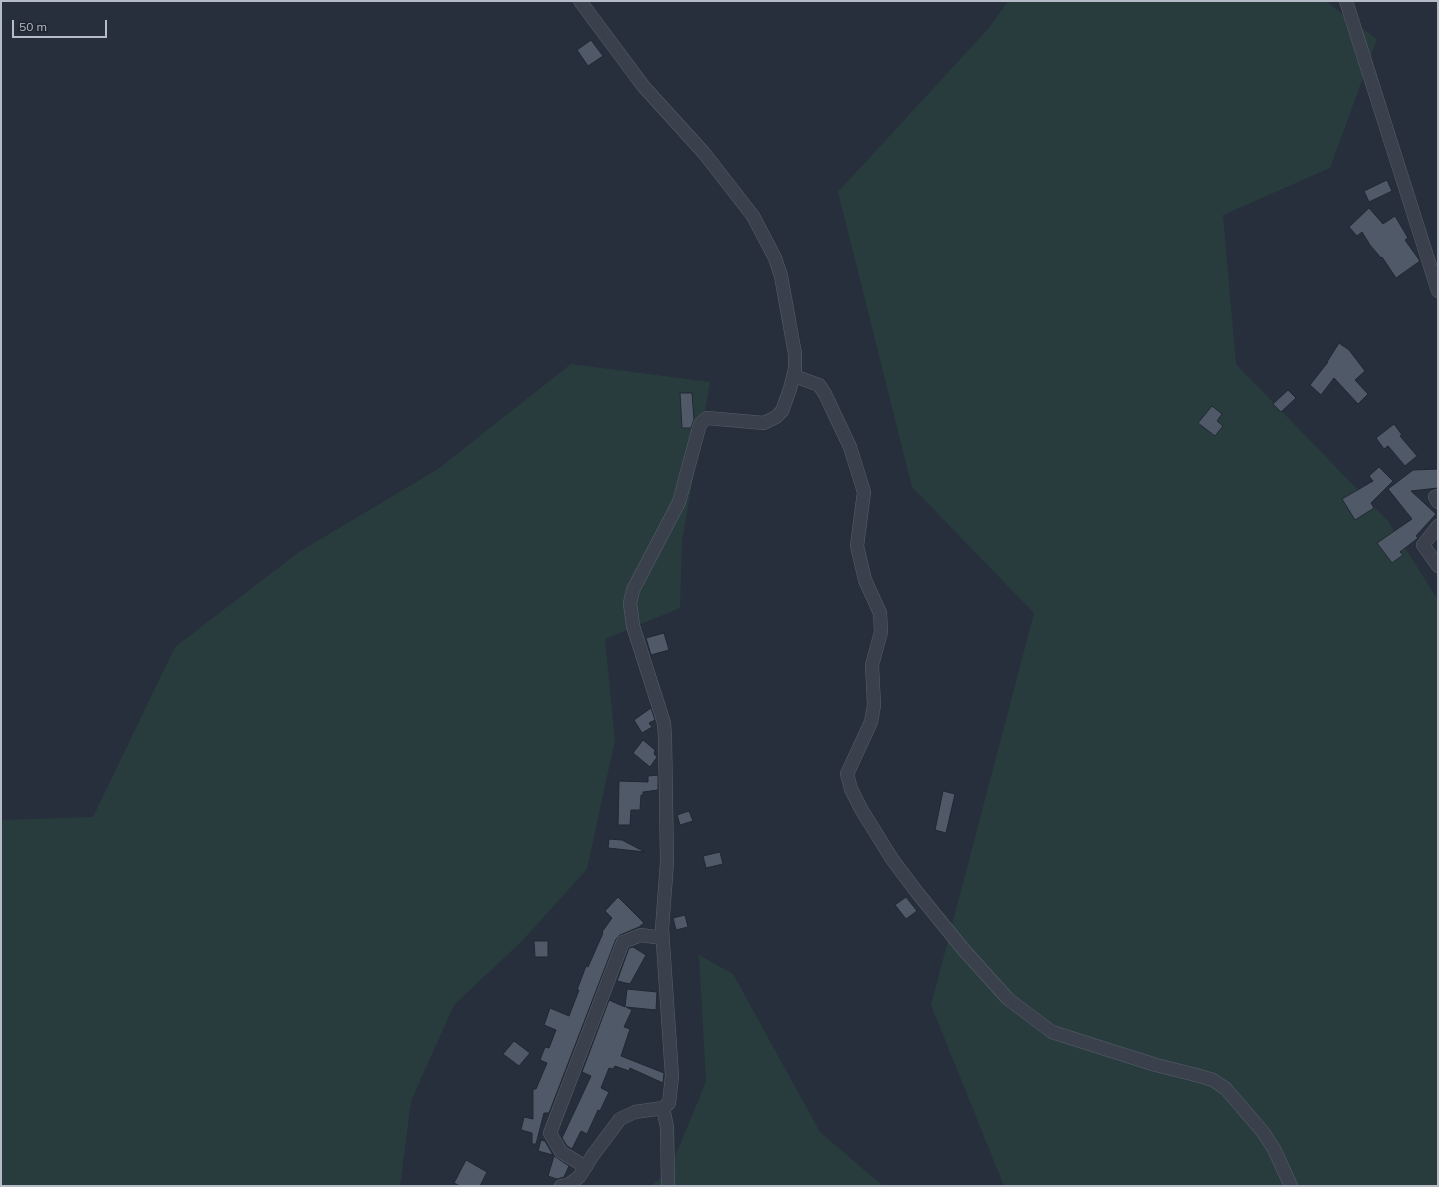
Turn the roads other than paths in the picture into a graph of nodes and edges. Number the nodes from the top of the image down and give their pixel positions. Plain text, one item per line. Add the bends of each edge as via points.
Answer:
1 (580, 1) edge
2 (1346, 1) edge
3 (1438, 291) edge
4 (794, 376) junction
5 (1438, 496) edge
6 (1438, 502) edge
7 (1438, 526) edge
8 (1438, 566) edge
9 (662, 938) junction
10 (663, 1108) junction
11 (586, 1167) junction
12 (561, 1186) edge
13 (668, 1186) edge
14 (1291, 1186) edge

1 - 4 street via 644,87 704,152 743,201 760,228 781,276 795,354
2 - 3 street
4 - 9 street via 782,411 769,421 757,423 707,418 703,421 679,502 633,590 630,602 633,626 664,723 667,862
4 - 14 street via 819,385 825,394 850,447 864,492 857,546 865,580 880,613 881,632 872,665 874,705 871,722 847,774 861,809 892,859 916,891 1008,999 1052,1032 1212,1080 1226,1089 1264,1132
5 - 6 street via 1435,497
7 - 8 street via 1423,545
9 - 10 street via 672,1076 669,1103
9 - 11 street via 641,935 623,942 550,1133 561,1152
10 - 11 street via 635,1112 620,1119 592,1155
10 - 13 street via 667,1127
11 - 12 street via 568,1186

